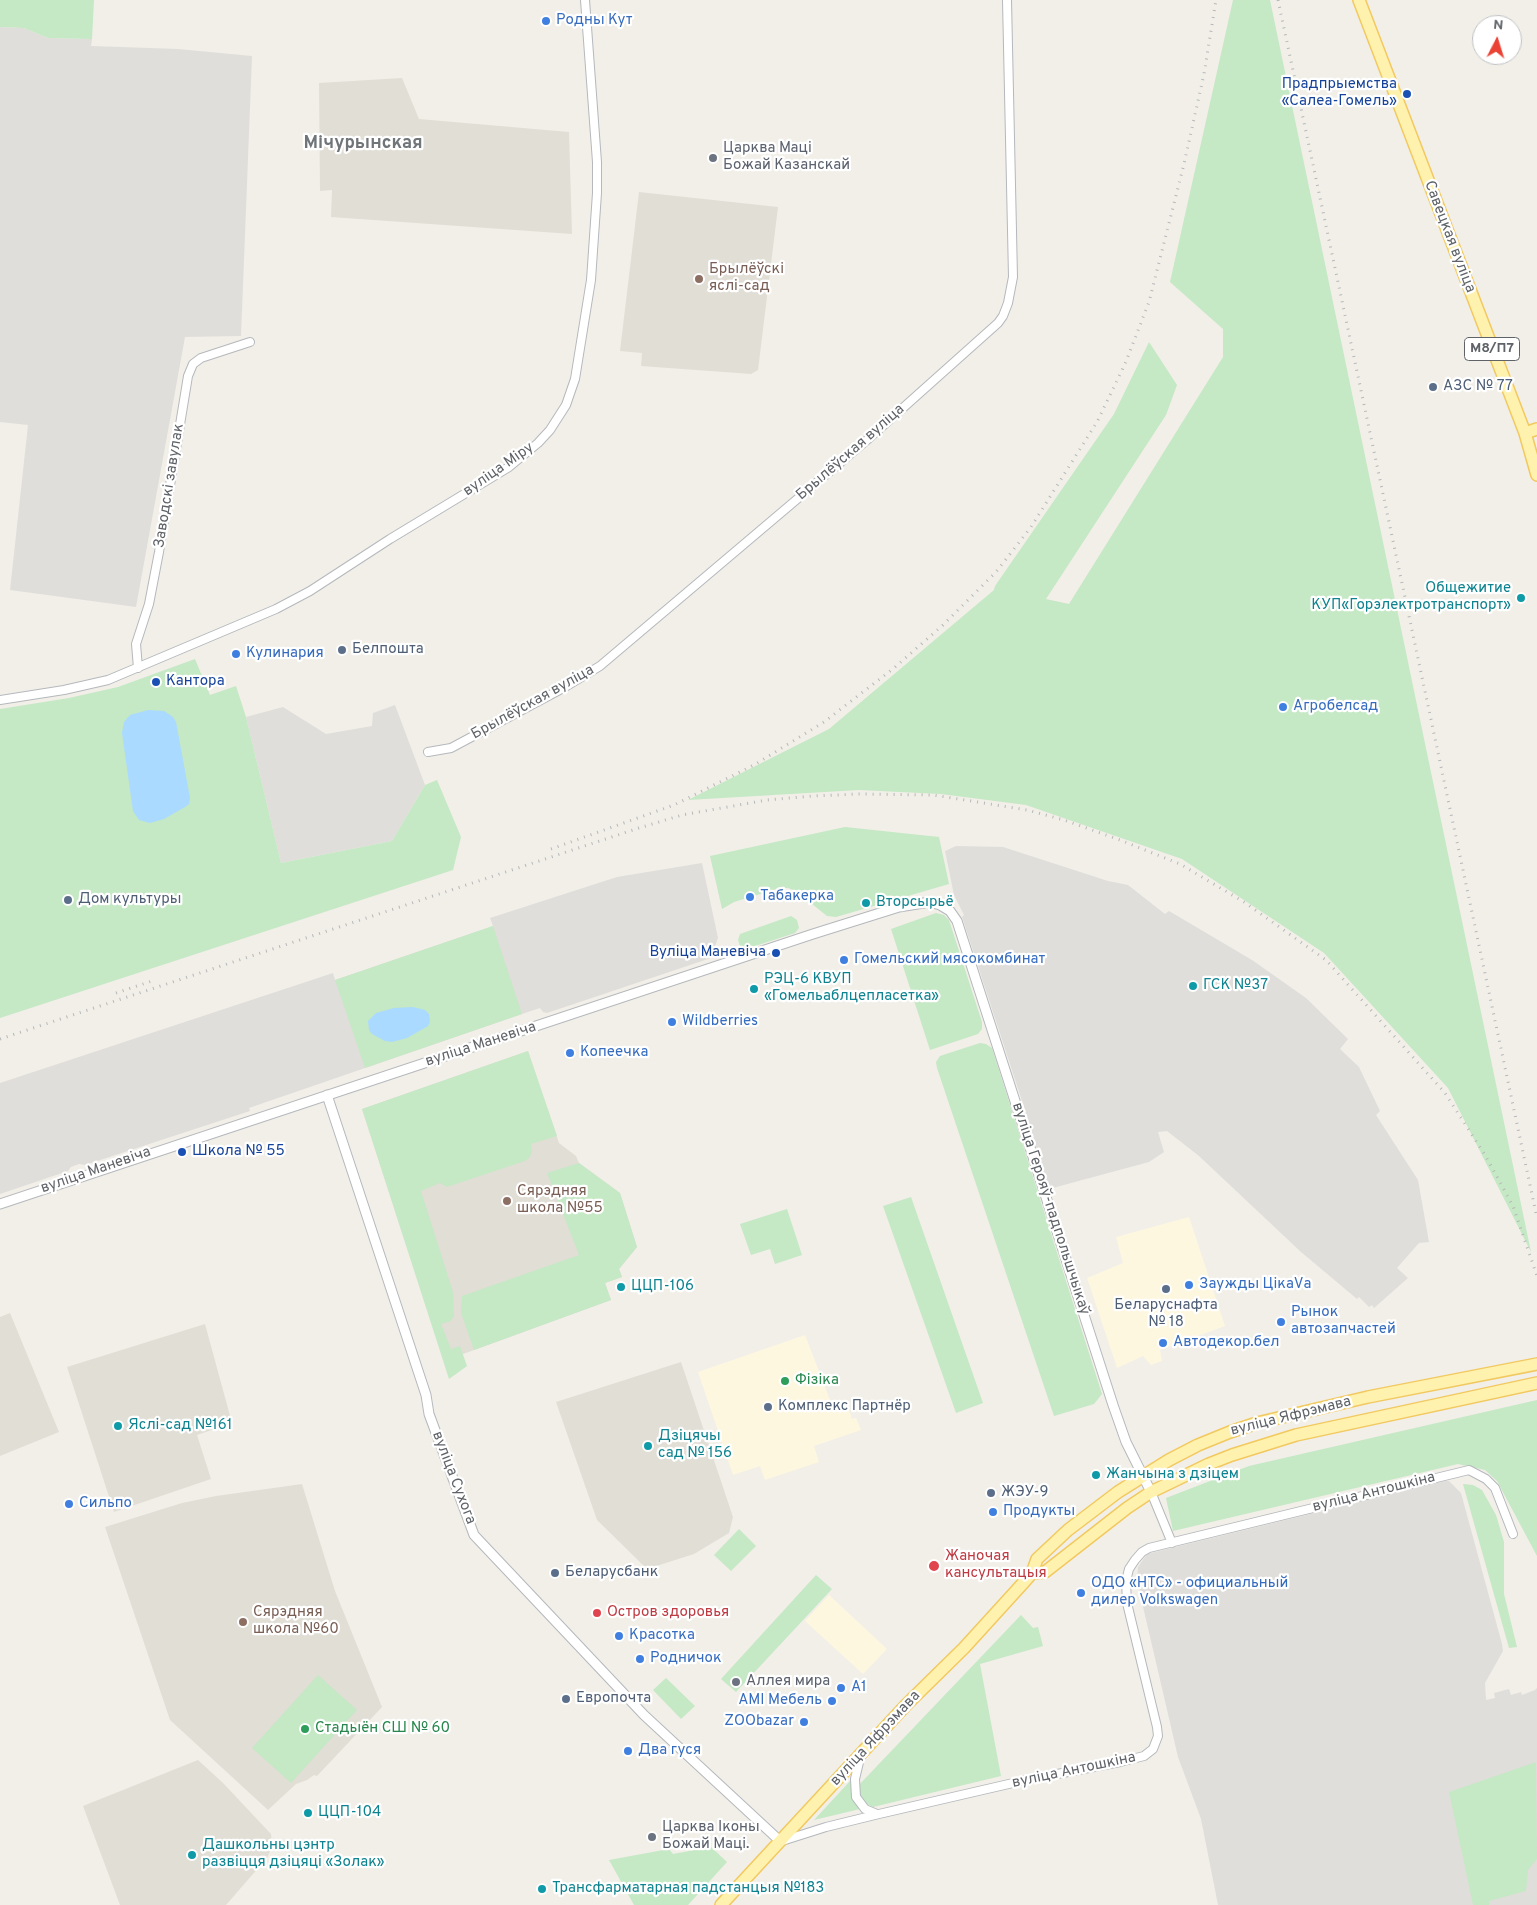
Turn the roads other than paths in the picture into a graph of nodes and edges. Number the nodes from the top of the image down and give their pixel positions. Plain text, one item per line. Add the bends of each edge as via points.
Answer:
1 (585, 0) edge
2 (1007, 0) edge
3 (1359, 0) edge
4 (250, 342) dead end
5 (1537, 429) edge
6 (1525, 433) junction
7 (1537, 475) edge
8 (138, 668) junction
9 (0, 700) edge
10 (428, 752) dead end
11 (957, 921) joint
12 (327, 1095) junction
13 (0, 1204) edge
14 (1537, 1364) edge
15 (1537, 1383) edge
16 (1143, 1477) junction
17 (1151, 1492) junction
18 (1513, 1534) dead end
19 (1172, 1543) junction
20 (1032, 1574) junction
21 (861, 1754) junction
22 (879, 1814) junction
23 (780, 1841) junction
24 (721, 1905) edge

1 - 8 street, вуліца Міру via 597,194 591,280 579,364 572,389 556,421 538,443 509,467 310,590 276,610
2 - 10 street, Брылёўская вуліца via 1013,277 1008,303 998,323 867,440 600,666 452,748
3 - 6 main road, Савецкая вуліца / М8/П7
4 - 8 street, Заводскі завулак via 201,358 193,364 188,376 149,604 136,644
5 - 6 main road
6 - 7 main road, Савецкая вуліца / М8/П7
8 - 9 street, вуліца Міру via 92,684
11 - 12 street, вуліца Маневіча via 950,910 930,902 900,907
11 - 16 street, вуліца Герояў-падпольшчыкаў via 1113,1405
12 - 13 street, вуліца Маневіча
12 - 23 street, вуліца Сухога via 426,1395 429,1414 474,1535 644,1715
14 - 16 main road, вуліца Яфрэмава via 1368,1397 1257,1423 1198,1445
15 - 17 main road, вуліца Яфрэмава via 1296,1435 1209,1464
16 - 17 street, вуліца Герояў-падпольшчыкаў
16 - 20 main road, вуліца Яфрэмава via 1068,1530 1037,1559
17 - 19 street
17 - 20 main road, вуліца Яфрэмава via 1045,1572
18 - 19 street, вуліца Антошкіна via 1495,1488 1469,1470
19 - 22 street, вуліца Антошкіна via 1142,1552 1126,1581 1127,1603 1157,1727 1158,1736 1153,1749 1144,1756 1120,1762
20 - 21 main road, вуліца Яфрэмава
21 - 22 street via 855,1778 856,1797 865,1809
21 - 23 main road, вуліца Яфрэмава
22 - 23 street, вуліца Антошкіна
23 - 24 main road, вуліца Яфрэмава

